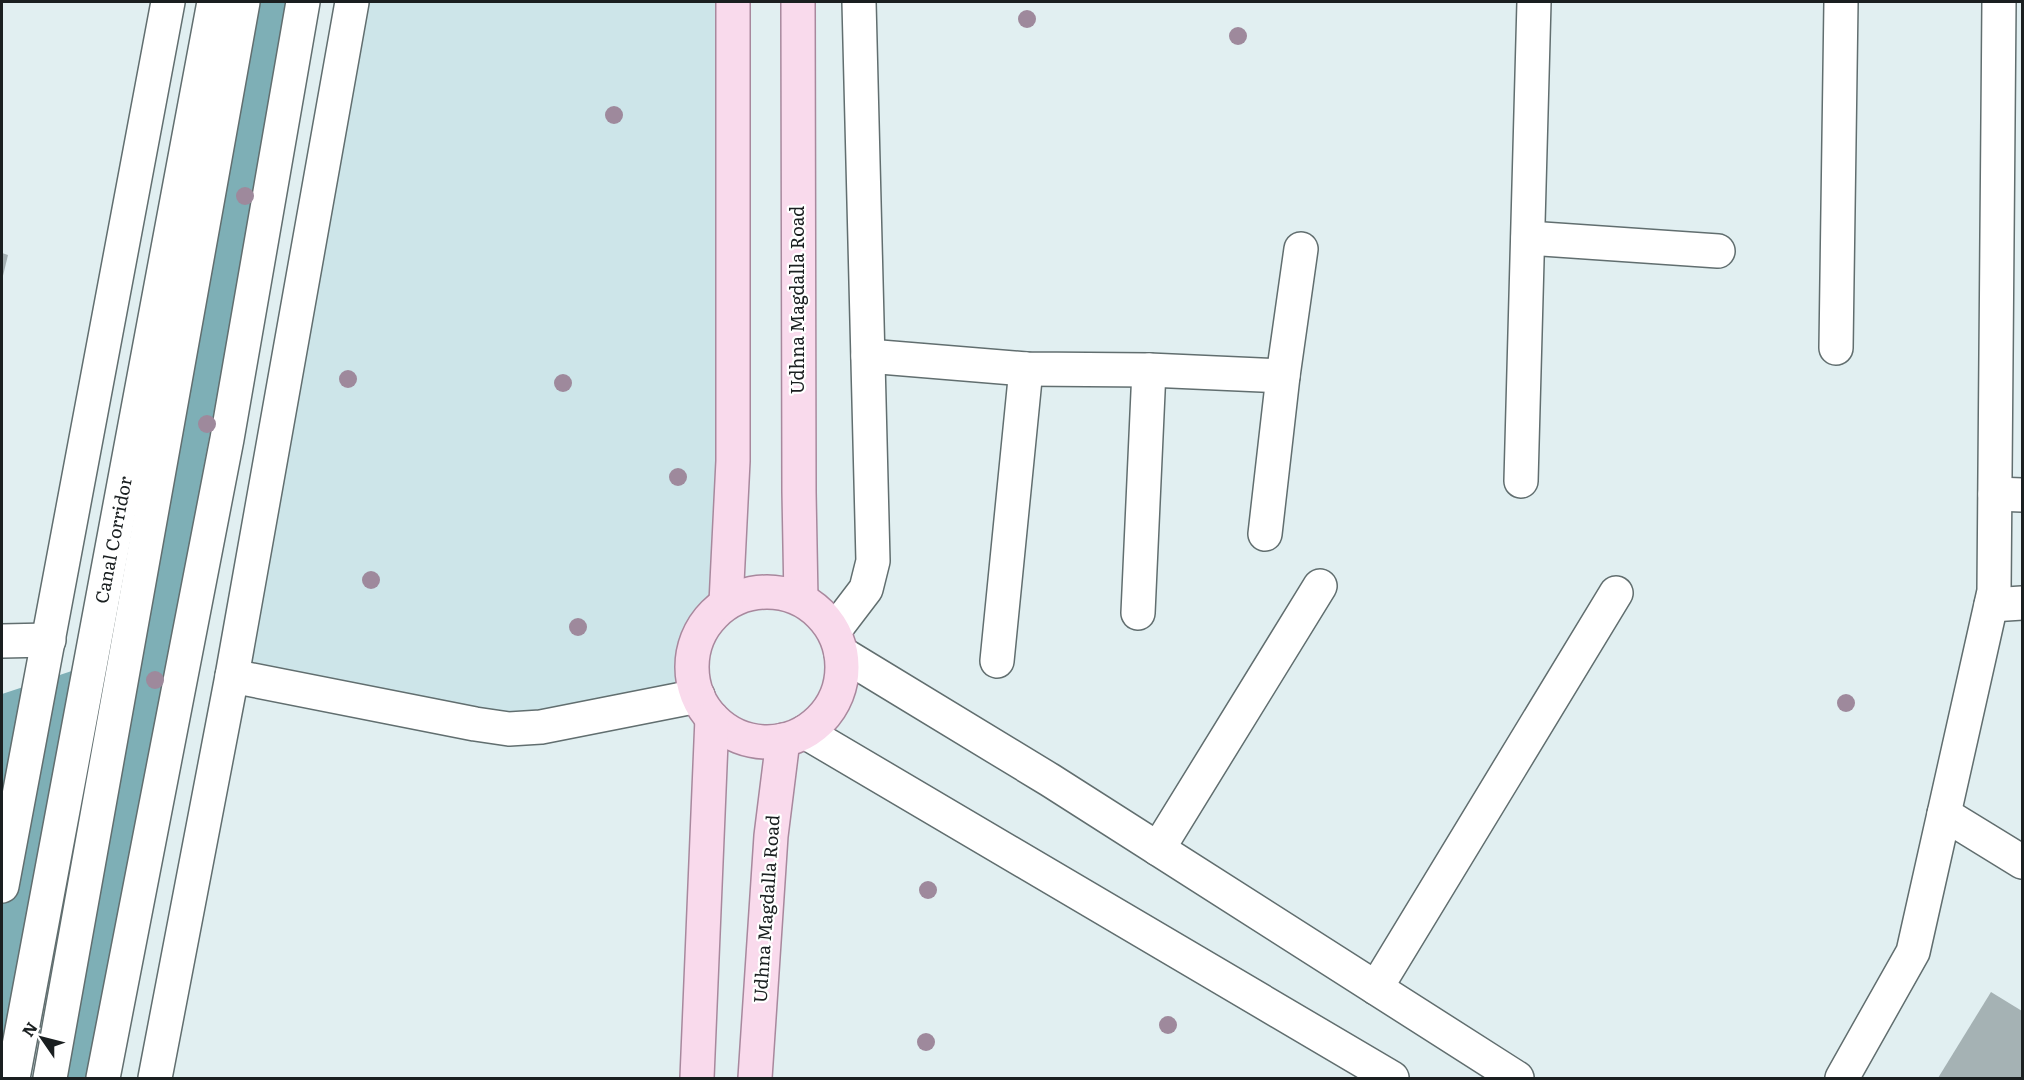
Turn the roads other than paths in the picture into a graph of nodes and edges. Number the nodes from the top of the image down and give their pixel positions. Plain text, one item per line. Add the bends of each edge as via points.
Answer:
1 (168, 2) edge
2 (214, 2) edge
3 (243, 2) edge
4 (303, 2) edge
5 (352, 2) edge
6 (734, 2) edge
7 (798, 2) edge
8 (859, 2) edge
9 (1534, 2) edge
10 (1841, 2) edge
11 (1999, 2) edge
12 (2010, 146) edge
13 (1528, 238) junction
14 (1301, 249) dead end
15 (1718, 251) dead end
16 (2009, 265) edge
17 (1836, 348) dead end
18 (868, 356) junction
19 (1026, 369) junction
20 (1149, 370) junction
21 (1283, 376) junction
22 (1521, 481) dead end
23 (2009, 494) edge
24 (1266, 534) dead end
25 (1320, 586) dead end
26 (1616, 593) dead end
27 (801, 599) junction
28 (726, 603) junction
29 (2007, 604) edge
30 (1138, 613) dead end
31 (48, 640) junction
32 (2, 641) edge
33 (838, 642) junction
34 (997, 661) dead end
35 (232, 676) junction
36 (705, 707) junction
37 (794, 736) junction
38 (1944, 814) junction
39 (1158, 849) junction
40 (2022, 862) edge
41 (2, 886) edge
42 (1376, 988) junction
43 (1848, 1076) edge
44 (13, 1078) edge
45 (50, 1078) edge
46 (103, 1078) edge
47 (156, 1078) edge
48 (697, 1078) edge
49 (754, 1078) edge
50 (1392, 1078) edge
51 (1517, 1078) edge

1 - 31 street
2 - 44 street, Canal Corridor
3 - 45 street
4 - 46 street via 227,439
5 - 35 street
6 - 28 main road via 734,461
7 - 27 main road, Udhna Magdalla Road
8 - 18 street
9 - 13 street
10 - 17 street
11 - 12 street
12 - 16 street
13 - 15 street
13 - 22 street
14 - 21 street
16 - 23 street
18 - 19 street
18 - 33 street via 873,561 866,589
19 - 20 street
19 - 34 street
20 - 21 street
20 - 30 street
21 - 24 street
23 - 29 street via 1994,591
25 - 39 street
26 - 42 street
27 - 28 main road via 759,592
27 - 33 main road via 820,612
28 - 36 main road via 707,621 695,645 692,670
29 - 38 street
31 - 32 street
31 - 41 street
33 - 37 main road via 842,676 836,698 823,717
33 - 39 street
35 - 36 street via 509,729
35 - 47 street
36 - 37 main road via 732,734 757,741
36 - 48 main road
37 - 49 main road, Udhna Magdalla Road via 771,836
37 - 50 street
38 - 40 street
38 - 43 street via 1912,952
39 - 42 street
42 - 51 street

